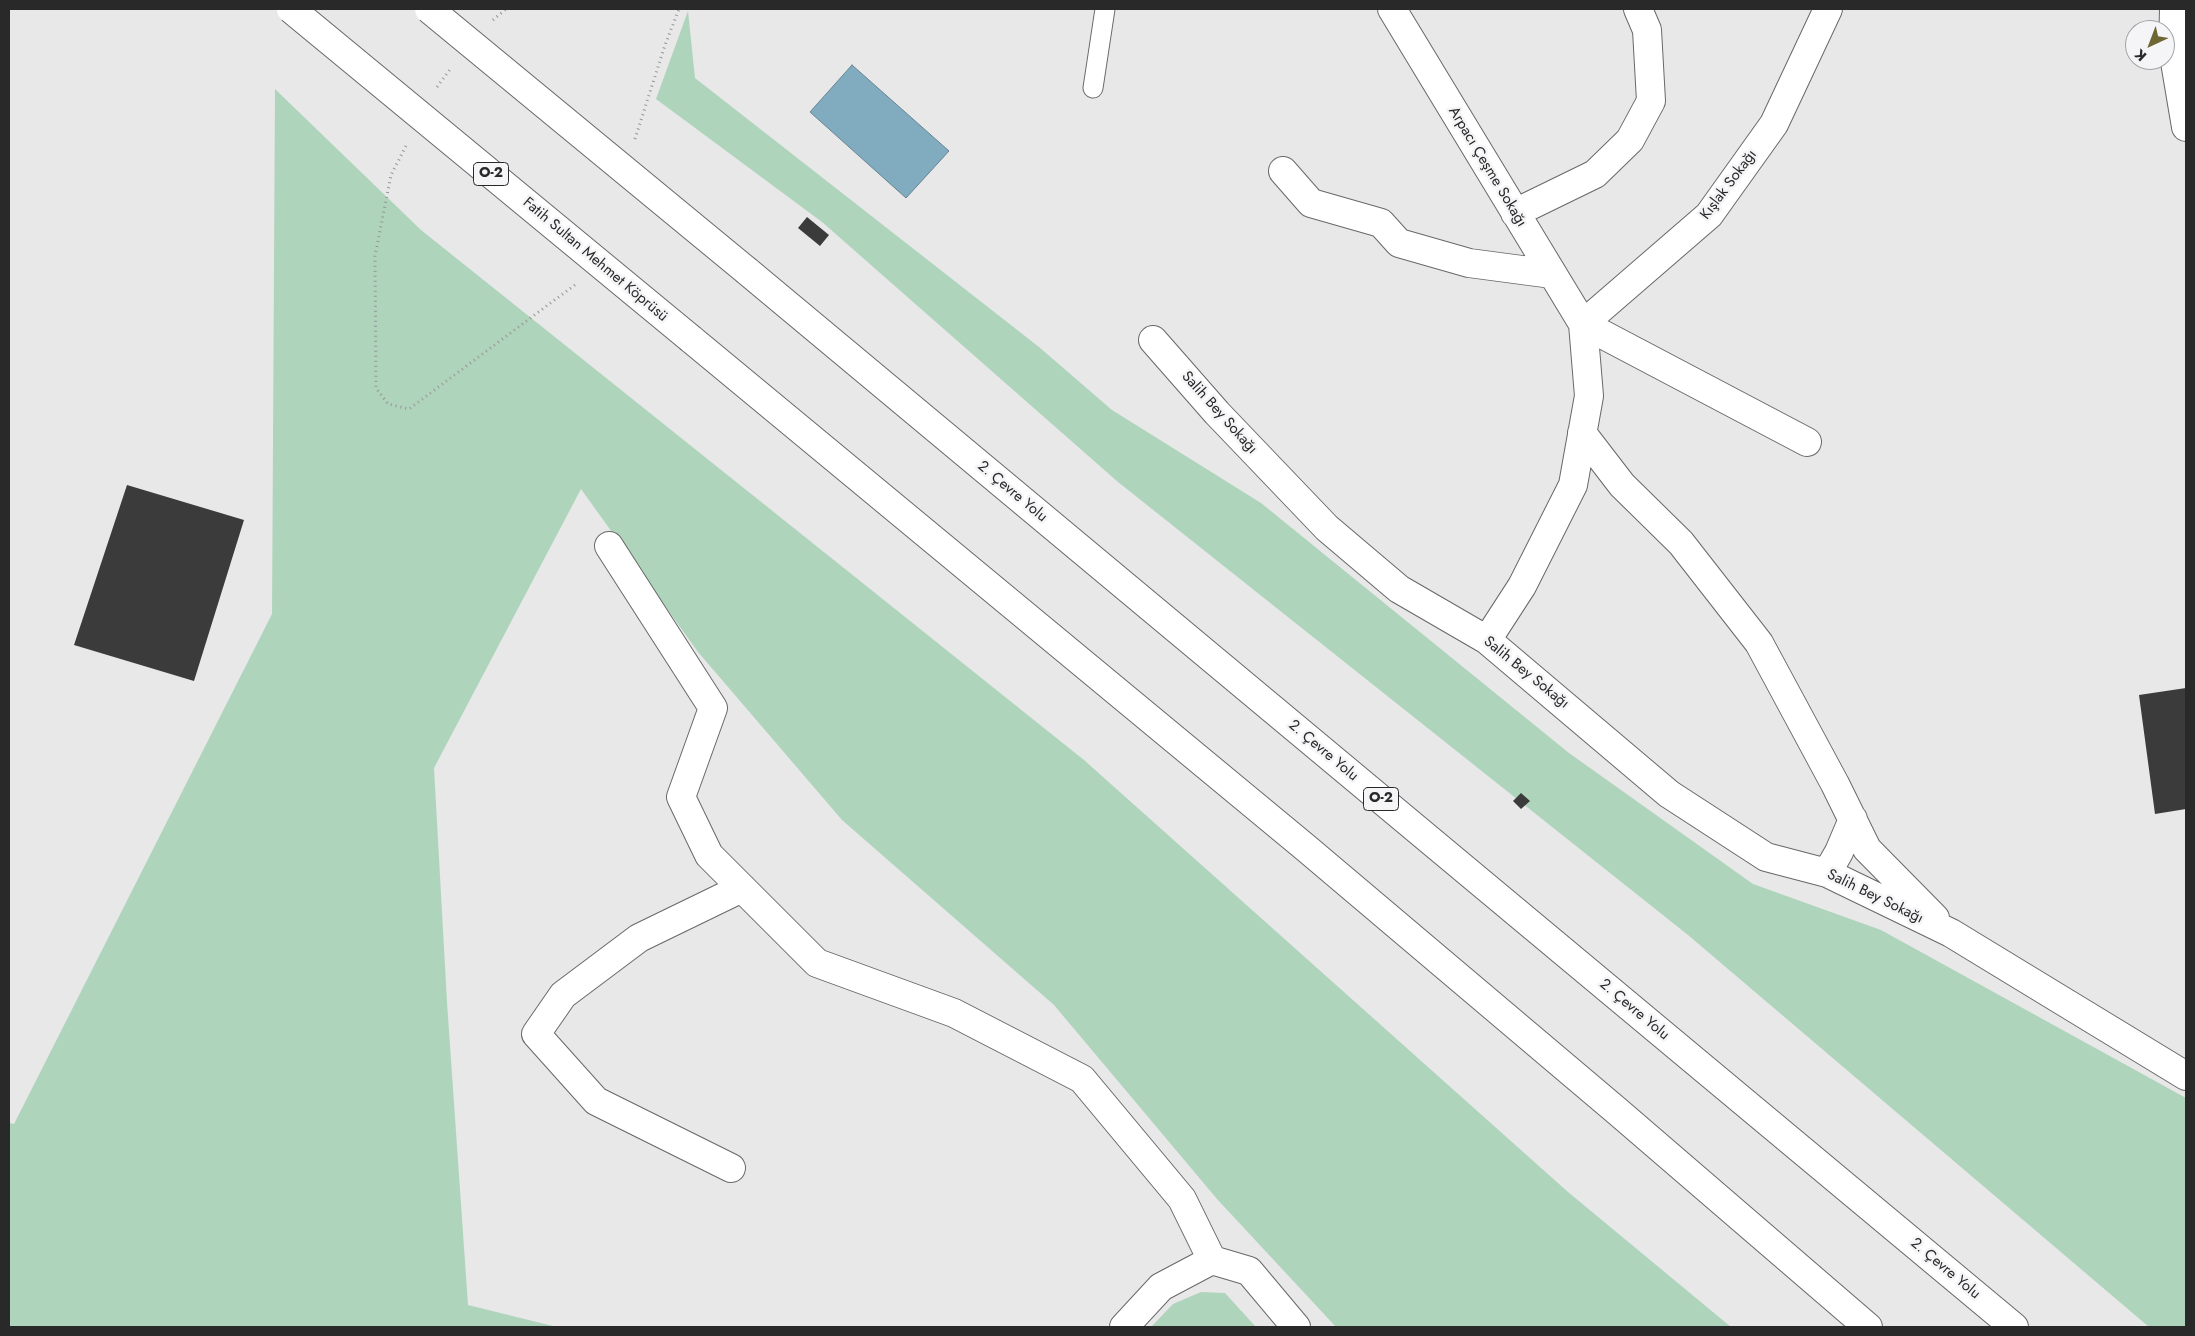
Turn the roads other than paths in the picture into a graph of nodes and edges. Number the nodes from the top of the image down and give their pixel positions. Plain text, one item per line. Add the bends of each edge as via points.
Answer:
1 (291, 9) edge
2 (429, 9) edge
3 (1105, 9) edge
4 (1392, 9) edge
5 (1638, 9) edge
6 (1828, 9) edge
7 (2174, 9) edge
8 (1093, 88) dead end
9 (2186, 127) edge
10 (1283, 171) dead end
11 (1515, 213) junction
12 (1552, 274) junction
13 (1583, 324) junction
14 (1153, 340) dead end
15 (1582, 433) junction
16 (1807, 442) dead end
17 (609, 546) dead end
18 (1487, 640) junction
19 (1853, 819) junction
20 (1826, 872) junction
21 (742, 888) junction
22 (1951, 933) junction
23 (2186, 1076) edge
24 (731, 1168) dead end
25 (1212, 1260) junction
26 (1124, 1327) edge
27 (1296, 1327) edge
28 (1868, 1327) edge
29 (2014, 1327) edge

1 - 28 main road, Fatih Sultan Mehmet Köprüsü / O-2, bridge via 1314,855
2 - 29 main road, 2. Çevre Yolu / O-2, bridge
3 - 8 lane
4 - 11 main road, Arpacı Çeşme Sokağı
5 - 11 main road via 1647,30 1652,101 1630,140 1595,174
6 - 13 main road, Kışlak Sokağı via 1774,124 1709,215
7 - 9 main road via 2173,50
10 - 12 main road via 1311,203 1381,223 1399,243 1469,263
11 - 12 main road, Arpacı Çeşme Sokağı
12 - 13 main road, Arpacı Çeşme Sokağı
13 - 15 main road via 1589,396
13 - 16 main road
14 - 18 main road, Salih Bey Sokağı via 1217,413 1327,528 1399,589
15 - 18 main road via 1573,485 1522,586
15 - 19 main road, Salih Bey Sokağı via 1622,485 1681,543 1760,643
17 - 21 main road via 713,708 681,797 709,855
18 - 20 main road, Salih Bey Sokağı via 1669,794 1766,857
19 - 20 main road via 1839,852
19 - 22 main road, Salih Bey Sokağı via 1868,849
20 - 22 main road, Salih Bey Sokağı
21 - 24 main road via 639,938 563,995 536,1034 596,1100
21 - 25 main road via 817,963 954,1013 1082,1079 1182,1198
22 - 23 main road, Salih Bey Sokağı
25 - 26 main road via 1161,1287
25 - 27 main road via 1249,1271

